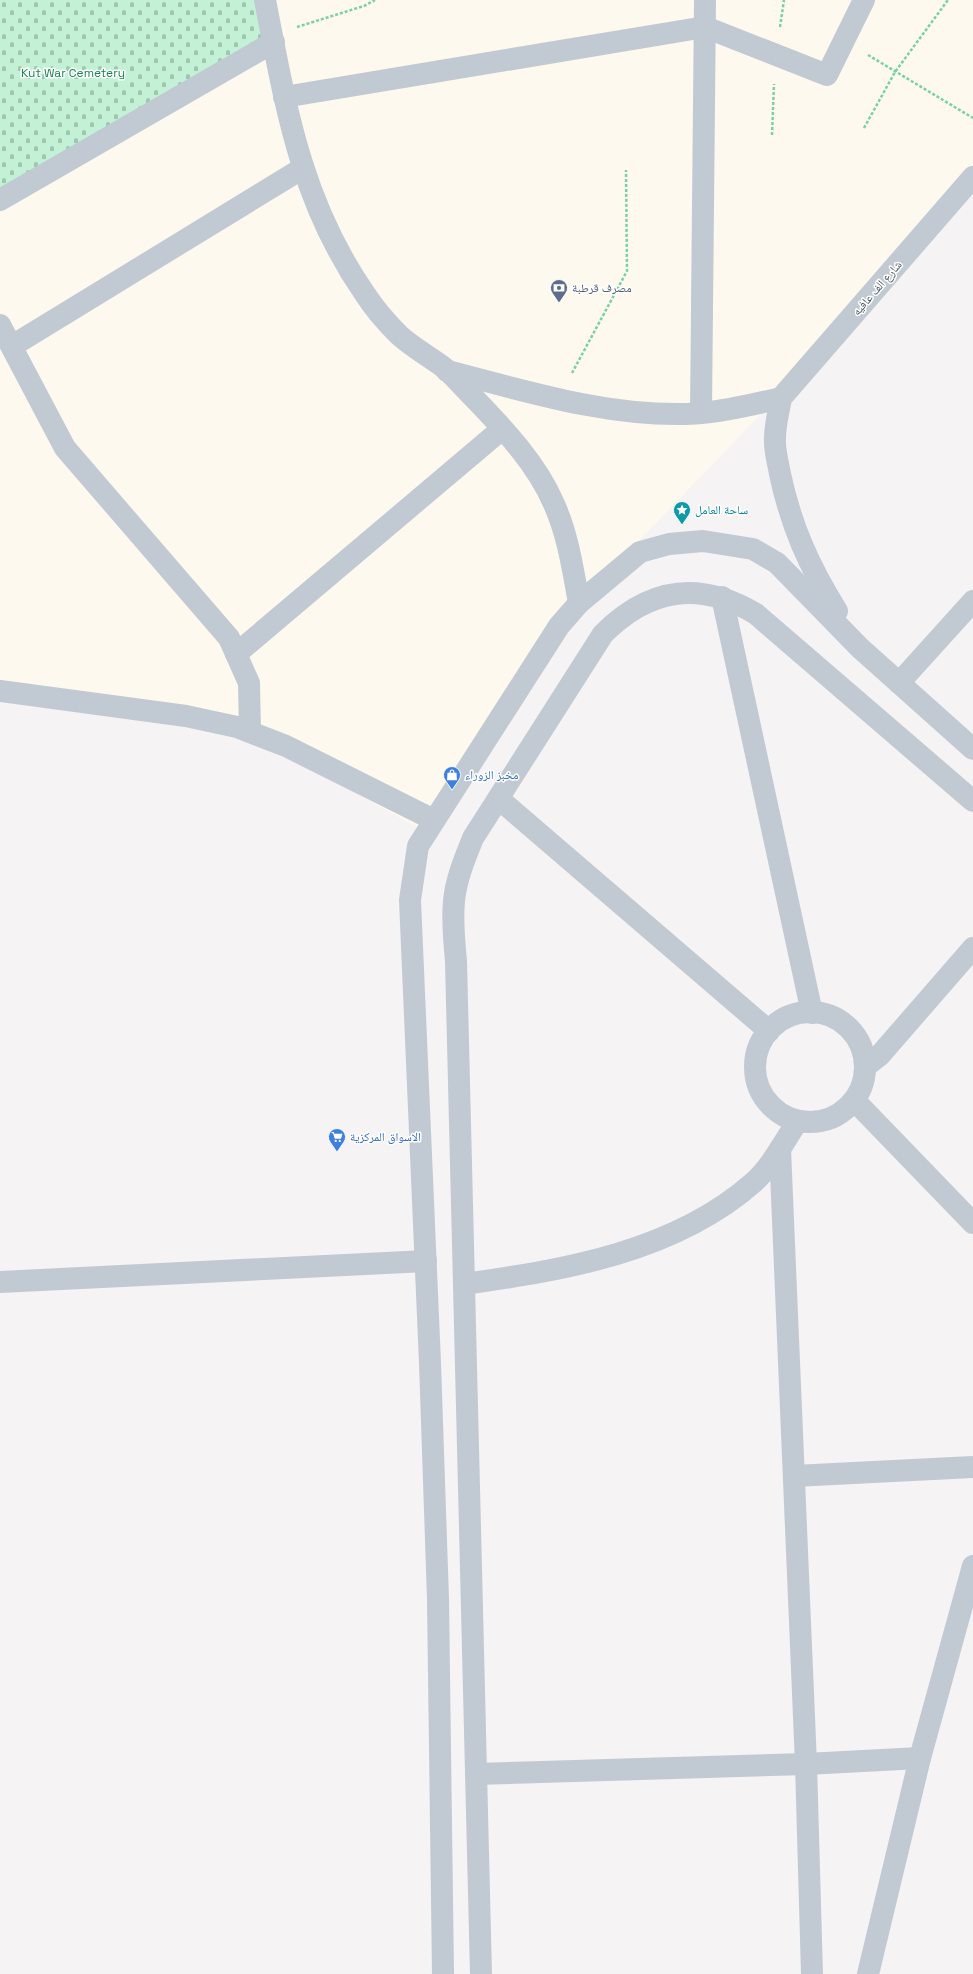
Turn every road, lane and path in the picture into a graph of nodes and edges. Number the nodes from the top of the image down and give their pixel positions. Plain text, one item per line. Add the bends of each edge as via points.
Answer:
1 (265, 0) edge
2 (375, 0) edge
3 (705, 0) edge
4 (864, 0) edge
5 (948, 0) edge
6 (705, 27) junction
7 (273, 38) junction
8 (844, 41) junction
9 (895, 72) junction
10 (284, 97) junction
11 (973, 118) edge
12 (864, 128) dead end
13 (303, 168) junction
14 (626, 170) dead end
15 (973, 177) edge
16 (0, 200) edge
17 (0, 326) edge
18 (12, 346) junction
19 (447, 371) junction
20 (782, 398) junction
21 (558, 400) junction
22 (701, 412) junction
23 (502, 429) junction
24 (722, 597) junction
25 (973, 601) edge
26 (579, 603) junction
27 (860, 648) junction
28 (236, 654) junction
29 (899, 683) junction
30 (0, 691) edge
31 (250, 732) junction
32 (973, 749) edge
33 (499, 799) junction
34 (973, 801) edge
35 (434, 820) junction
36 (973, 948) edge
37 (812, 1013) junction
38 (769, 1031) junction
39 (866, 1066) junction
40 (855, 1101) junction
41 (798, 1121) junction
42 (780, 1149) junction
43 (973, 1223) edge
44 (426, 1261) junction
45 (0, 1282) edge
46 (464, 1284) junction
47 (973, 1467) edge
48 (794, 1476) junction
49 (973, 1566) edge
50 (920, 1758) junction
51 (806, 1764) junction
52 (476, 1774) junction
53 (443, 1974) edge
54 (482, 1974) edge
55 (812, 1974) edge
56 (868, 1974) edge

1 - 7 street
2 - 7 path
3 - 6 street
4 - 8 street
5 - 9 path
6 - 8 street via 827,75
6 - 10 street
6 - 22 street
7 - 10 street
7 - 16 street
8 - 9 path
9 - 11 path
9 - 12 path
10 - 13 street
13 - 18 street
13 - 19 street via 334,246 365,296 399,335
14 - 21 path via 627,271
15 - 20 street, شارع الف عافيه
17 - 18 street
18 - 28 street via 65,448 229,638
19 - 21 street
19 - 23 street
20 - 22 street
20 - 27 street via 774,438 792,524 816,578
21 - 22 street via 618,411 686,414
23 - 26 street via 531,463 555,505 564,533
23 - 28 street
24 - 33 street via 704,594 666,595 648,601 616,621 603,634
24 - 34 street via 756,614
24 - 37 street
25 - 29 street
26 - 27 street via 640,552 669,544 704,541 730,545 753,549 776,563
26 - 35 street via 559,626
27 - 29 street
28 - 31 street via 249,683
29 - 32 street
30 - 31 street via 186,716
31 - 35 street via 286,746
33 - 38 street
33 - 46 street via 473,838 460,873 452,922 456,961
35 - 44 street via 418,846 410,900
36 - 39 street via 880,1055
37 - 38 street via 804,1012 786,1017
37 - 39 street via 822,1013 840,1021 853,1033 862,1049
38 - 41 street via 760,1042 755,1060 755,1078 761,1095 773,1109 789,1119
39 - 40 street via 863,1084
40 - 41 street via 841,1113 825,1121
40 - 43 street
41 - 42 street
42 - 46 street via 754,1182 723,1205 685,1227 648,1243 607,1257 535,1274
42 - 48 street
44 - 45 street
44 - 53 street via 438,1599
46 - 52 street
47 - 48 street
48 - 51 street
49 - 50 street
50 - 51 street
50 - 56 street
51 - 52 street
51 - 55 street
52 - 54 street

